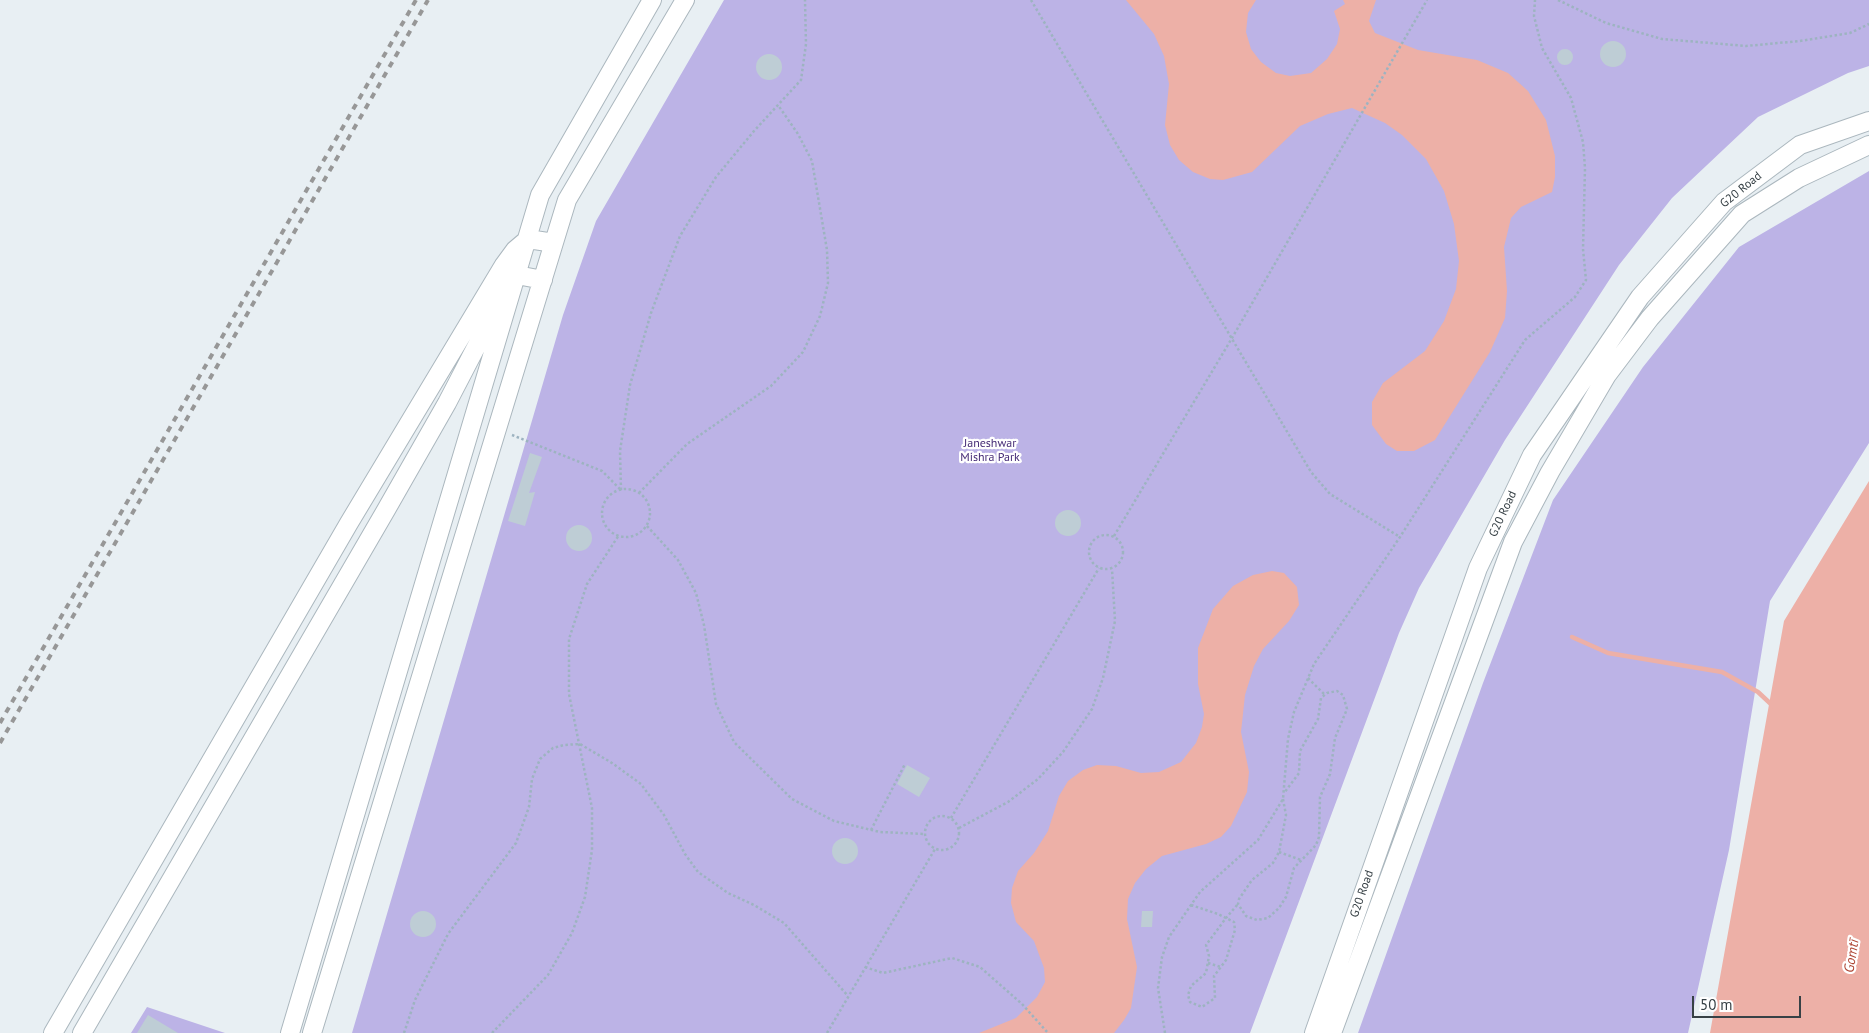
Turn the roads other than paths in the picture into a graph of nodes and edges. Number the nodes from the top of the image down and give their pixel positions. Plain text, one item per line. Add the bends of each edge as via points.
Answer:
1 (652, 0) edge
2 (685, 0) edge
3 (1869, 121) edge
4 (1869, 145) edge
5 (528, 239) junction
6 (554, 243) junction
7 (517, 275) junction
8 (542, 280) junction
9 (1478, 568) junction
10 (1499, 581) junction
11 (53, 1033) edge
12 (82, 1033) edge
13 (290, 1033) edge
14 (312, 1033) edge
15 (1314, 1033) edge
16 (1332, 1033) edge

1 - 5 street via 540,195
2 - 6 street via 567,200
3 - 9 street, G20 Road via 1800,145 1724,202 1640,297 1532,455
4 - 10 street, G20 Road via 1799,178 1742,214 1693,267 1607,375 1513,542
5 - 6 street
5 - 7 street
5 - 11 street via 504,265 460,336
6 - 8 street
7 - 8 street
7 - 12 street via 386,510
7 - 13 street
8 - 14 street
9 - 10 street
9 - 15 street, G20 Road
10 - 16 street, G20 Road

